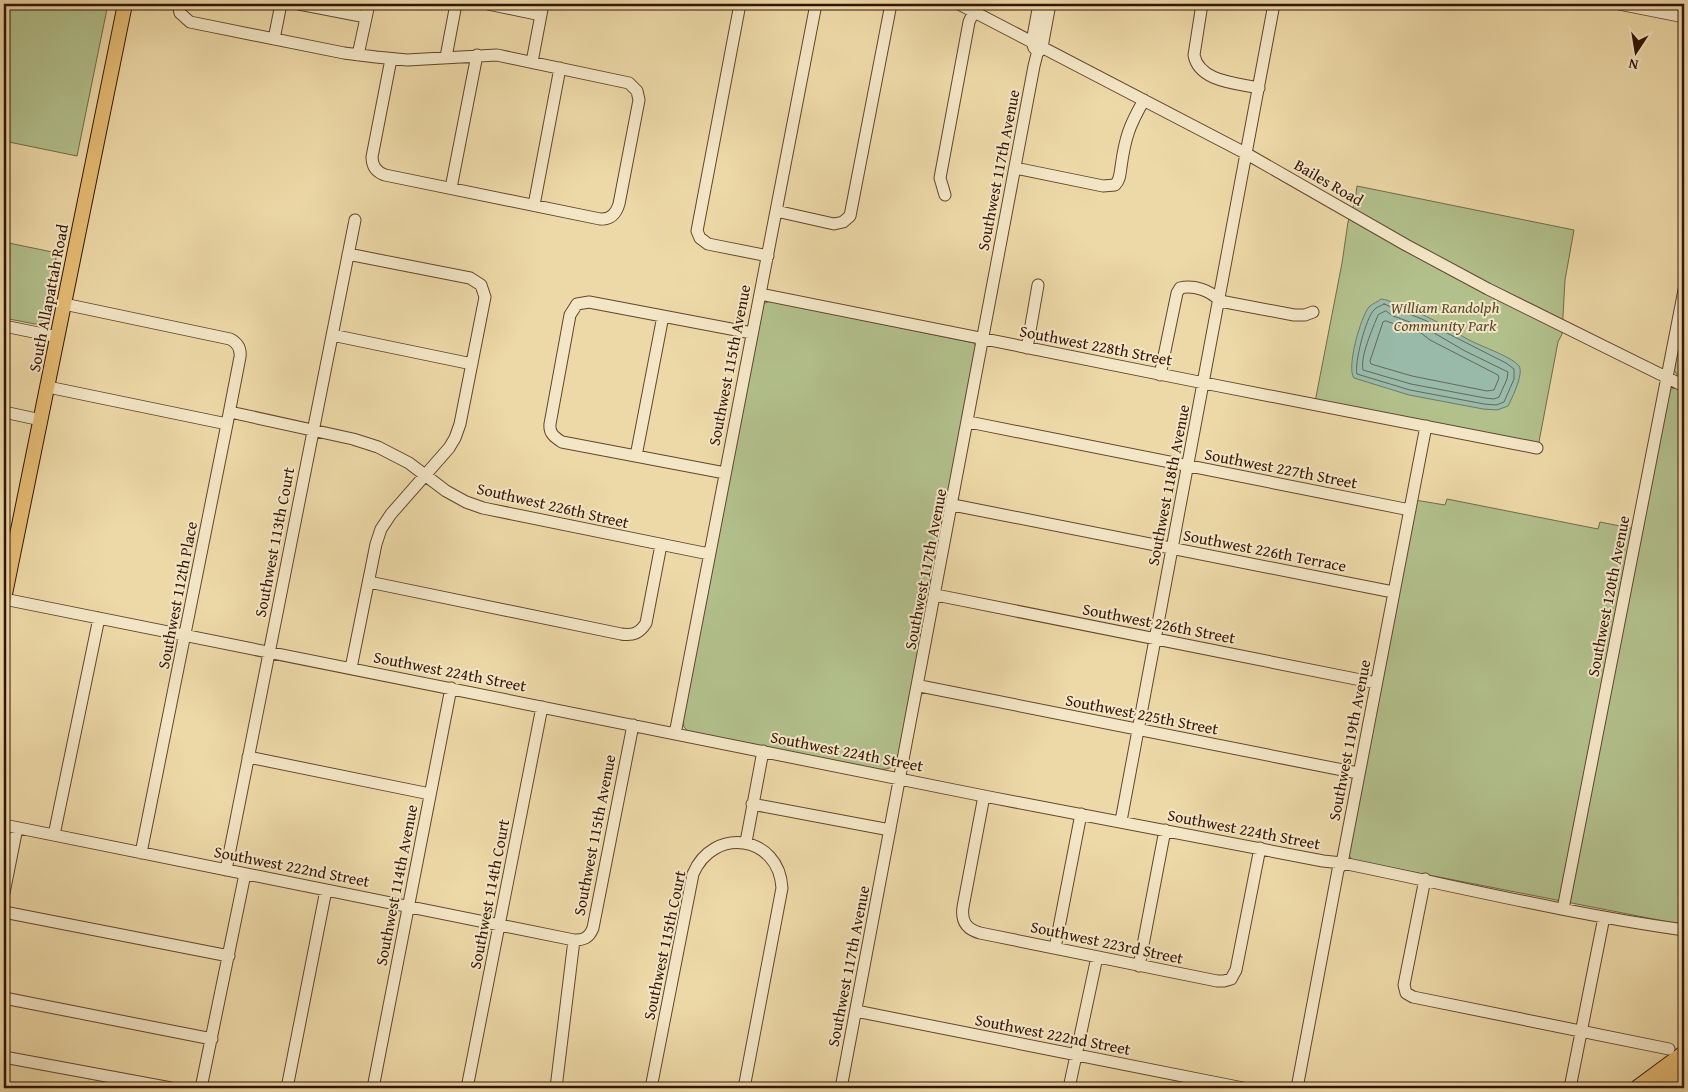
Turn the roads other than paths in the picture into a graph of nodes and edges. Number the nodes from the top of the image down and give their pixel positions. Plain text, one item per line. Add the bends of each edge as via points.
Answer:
1 (125, 4) edge
2 (281, 4) edge
3 (299, 4) edge
4 (369, 4) edge
5 (456, 4) edge
6 (488, 4) edge
7 (740, 4) edge
8 (816, 4) edge
9 (891, 4) edge
10 (959, 4) edge
11 (1039, 4) edge
12 (1050, 4) edge
13 (1202, 4) edge
14 (1274, 4) edge
15 (1619, 4) edge
16 (324, 6) edge
17 (179, 7) edge
18 (542, 9) edge
19 (974, 12) junction
20 (366, 17) junction
21 (1684, 17) edge
22 (274, 39) junction
23 (1037, 48) junction
24 (358, 55) junction
25 (477, 55) junction
26 (446, 57) junction
27 (391, 59) junction
28 (532, 62) junction
29 (560, 68) junction
30 (1259, 88) junction
31 (1144, 100) junction
32 (1247, 154) junction
33 (1015, 168) junction
34 (451, 188) junction
35 (945, 195) dead end
36 (534, 205) junction
37 (776, 211) junction
38 (355, 220) dead end
39 (348, 254) junction
40 (768, 256) junction
41 (1038, 285) dead end
42 (1684, 290) edge
43 (760, 294) junction
44 (1220, 301) junction
45 (64, 304) junction
46 (1313, 312) dead end
47 (663, 316) junction
48 (4, 326) edge
49 (752, 332) junction
50 (332, 336) junction
51 (58, 337) junction
52 (984, 340) junction
53 (1027, 348) junction
54 (472, 364) junction
55 (1160, 374) junction
56 (1667, 377) junction
57 (1204, 383) junction
58 (1684, 386) edge
59 (48, 388) junction
60 (4, 412) edge
61 (230, 412) junction
62 (41, 420) junction
63 (969, 422) junction
64 (227, 424) junction
65 (1426, 426) junction
66 (313, 430) junction
67 (1537, 448) dead end
68 (636, 456) junction
69 (1187, 466) junction
70 (725, 473) junction
71 (425, 476) junction
72 (953, 505) junction
73 (1410, 510) junction
74 (661, 545) junction
75 (1172, 548) junction
76 (709, 554) junction
77 (369, 582) junction
78 (1394, 592) junction
79 (936, 595) junction
80 (4, 599) edge
81 (99, 618) junction
82 (185, 635) junction
83 (1155, 639) junction
84 (269, 652) junction
85 (351, 668) junction
86 (1376, 683) junction
87 (920, 686) junction
88 (451, 688) junction
89 (542, 707) junction
90 (633, 725) junction
91 (1138, 730) junction
92 (675, 734) junction
93 (763, 752) junction
94 (248, 758) junction
95 (1358, 773) junction
96 (900, 778) junction
97 (430, 794) junction
98 (984, 796) junction
99 (752, 804) junction
100 (1081, 814) junction
101 (1121, 822) junction
102 (4, 825) edge
103 (17, 828) junction
104 (890, 830) junction
105 (1165, 830) junction
106 (54, 835) junction
107 (746, 842) junction
108 (1260, 848) junction
109 (141, 853) junction
110 (1342, 862) junction
111 (226, 870) junction
112 (245, 874) junction
113 (1425, 879) junction
114 (326, 890) junction
115 (4, 893) edge
116 (409, 906) junction
117 (1563, 909) junction
118 (4, 912) edge
119 (1604, 917) junction
120 (500, 925) junction
121 (1684, 930) edge
122 (574, 940) junction
123 (1055, 948) junction
124 (229, 956) junction
125 (1097, 956) junction
126 (1139, 966) junction
127 (4, 998) edge
128 (856, 1011) junction
129 (1580, 1031) junction
130 (212, 1039) junction
131 (1676, 1052) edge
132 (1076, 1055) junction
133 (4, 1057) edge
134 (1684, 1074) edge
135 (137, 1085) edge
136 (171, 1088) edge
137 (201, 1088) edge
138 (287, 1088) edge
139 (373, 1088) edge
140 (467, 1088) edge
141 (556, 1088) edge
142 (651, 1088) edge
143 (744, 1088) edge
144 (841, 1088) edge
145 (1069, 1088) edge
146 (1243, 1088) edge
147 (1297, 1088) edge
148 (1570, 1088) edge
149 (1638, 1088) edge
150 (1665, 1088) edge

1 - 45 main road, South Allapattah Road
2 - 22 street
3 - 16 street
4 - 20 street
5 - 26 street
6 - 18 street
7 - 40 street via 697,231 708,244
8 - 37 street, Southwest 115th Avenue
9 - 37 street via 848,219 834,224
10 - 19 street, Bailes Road
11 - 23 street, Southwest 117th Avenue
12 - 23 street, Southwest 117th Avenue
13 - 30 street via 1195,63 1211,77
14 - 30 street, Southwest 118th Avenue
15 - 21 street
16 - 20 street
17 - 22 street via 182,16 190,22
18 - 28 street
19 - 23 street, Bailes Road
19 - 35 street via 969,22 940,178
20 - 24 street
22 - 24 street
23 - 31 street, Bailes Road
23 - 33 street, Southwest 117th Avenue
24 - 27 street
25 - 26 street
25 - 28 street via 497,55
25 - 34 street
26 - 27 street
27 - 34 street via 373,164 385,175
28 - 29 street
29 - 36 street
29 - 36 street via 626,82 637,91 639,100 616,212 602,219
30 - 32 street, Southwest 118th Avenue
31 - 32 street, Bailes Road
31 - 33 street via 1130,125 1115,185 1103,186
32 - 44 street, Southwest 118th Avenue
32 - 56 street, Bailes Road via 1488,289
33 - 52 street, Southwest 117th Avenue
34 - 36 street
37 - 40 street, Southwest 115th Avenue
38 - 39 street, Southwest 113th Court
39 - 50 street, Southwest 113th Court
39 - 54 street via 475,280 483,288 485,302
40 - 43 street, Southwest 115th Avenue
41 - 53 street
42 - 56 street, Southwest 120th Avenue
43 - 49 street, Southwest 115th Avenue
43 - 52 street, Southwest 228th Street
44 - 46 street via 1285,314
44 - 55 street via 1211,293 1190,287 1180,288
44 - 57 street, Southwest 118th Avenue
45 - 51 main road, South Allapattah Road
45 - 61 street, Southwest 112th Place via 230,339 240,350
47 - 49 street
47 - 68 street
47 - 68 street via 589,302 577,304 570,315 551,432 562,442
48 - 51 street
49 - 70 street, Southwest 115th Avenue
50 - 54 street
50 - 66 street, Southwest 113th Court
51 - 59 main road, South Allapattah Road
52 - 53 street, Southwest 228th Street
52 - 63 street, Southwest 117th Avenue
53 - 55 street, Southwest 228th Street
54 - 71 street via 456,438
55 - 57 street, Southwest 228th Street
56 - 58 street, Bailes Road
56 - 117 street, Southwest 120th Avenue
57 - 65 street, Southwest 228th Street
57 - 69 street, Southwest 118th Avenue
59 - 62 main road, South Allapattah Road
59 - 64 street
60 - 62 street
61 - 64 street, Southwest 112th Place
61 - 66 street, Southwest 226th Street
62 - 80 main road, South Allapattah Road
63 - 69 street, Southwest 227th Street
63 - 72 street, Southwest 117th Avenue
64 - 82 street, Southwest 112th Place
65 - 67 street, Southwest 228th Street
65 - 73 street, Southwest 119th Avenue
66 - 71 street, Southwest 226th Street via 378,447
66 - 84 street, Southwest 113th Court
68 - 70 street
69 - 73 street, Southwest 227th Street
69 - 75 street, Southwest 118th Avenue
70 - 76 street, Southwest 115th Avenue
71 - 74 street, Southwest 226th Street via 446,492 483,508
71 - 77 street via 381,529
72 - 75 street, Southwest 226th Terrace
72 - 79 street, Southwest 117th Avenue
73 - 78 street, Southwest 119th Avenue
74 - 76 street, Southwest 226th Street
74 - 77 street via 647,617 639,632 632,635
75 - 78 street, Southwest 226th Terrace
75 - 83 street, Southwest 118th Avenue
76 - 92 street, Southwest 115th Avenue
77 - 85 street
78 - 86 street, Southwest 119th Avenue
79 - 83 street, Southwest 226th Street
79 - 87 street, Southwest 117th Avenue
80 - 81 street, Southwest 224th Street
81 - 82 street, Southwest 224th Street
81 - 106 street
82 - 84 street, Southwest 224th Street
82 - 109 street, Southwest 112th Place
83 - 86 street, Southwest 226th Street
83 - 91 street, Southwest 118th Avenue
84 - 85 street, Southwest 224th Street
84 - 94 street, Southwest 113th Court
85 - 88 street, Southwest 224th Street
86 - 95 street, Southwest 119th Avenue
87 - 91 street, Southwest 225th Street
87 - 96 street, Southwest 117th Avenue
88 - 89 street, Southwest 224th Street
88 - 97 street, Southwest 114th Avenue
89 - 90 street, Southwest 224th Street
89 - 120 street, Southwest 114th Court
90 - 92 street, Southwest 224th Street
90 - 122 street, Southwest 115th Avenue via 593,928 587,938
91 - 95 street, Southwest 225th Street
91 - 101 street, Southwest 118th Avenue
92 - 93 street, Southwest 224th Street
93 - 96 street, Southwest 224th Street
93 - 99 street
94 - 97 street
94 - 111 street, Southwest 113th Court
95 - 110 street, Southwest 119th Avenue
96 - 98 street, Southwest 224th Street
96 - 104 street, Southwest 117th Avenue
97 - 116 street, Southwest 114th Avenue
98 - 100 street, Southwest 224th Street
98 - 123 street, Southwest 223rd Street via 963,907 965,925 980,933
99 - 104 street
99 - 107 street
100 - 101 street, Southwest 224th Street
100 - 123 street
101 - 105 street, Southwest 224th Street
102 - 103 street, Southwest 222nd Street
103 - 106 street, Southwest 222nd Street
103 - 115 street
104 - 128 street, Southwest 117th Avenue
105 - 108 street, Southwest 224th Street
105 - 126 street
106 - 109 street, Southwest 222nd Street
107 - 142 street, Southwest 115th Court via 715,849 693,874
107 - 143 street via 770,856 778,869 782,888
108 - 110 street, Southwest 224th Street
108 - 126 street, Southwest 223rd Street via 1237,968 1232,979 1221,982
109 - 111 street, Southwest 222nd Street
110 - 113 street, Southwest 224th Street
110 - 147 street, Southwest 119th Avenue
111 - 112 street, Southwest 222nd Street
112 - 114 street, Southwest 222nd Street
112 - 124 street
113 - 117 street, Southwest 224th Street
113 - 129 street via 1404,985 1406,993 1412,997
114 - 116 street, Southwest 222nd Street
114 - 138 street
116 - 120 street, Southwest 222nd Street
116 - 139 street, Southwest 114th Avenue
117 - 119 street, Southwest 224th Street
118 - 124 street
119 - 121 street, Southwest 224th Street
119 - 129 street
120 - 122 street, Southwest 222nd Street
120 - 140 street, Southwest 114th Court
122 - 141 street
123 - 125 street, Southwest 223rd Street
124 - 130 street
125 - 126 street, Southwest 223rd Street
125 - 132 street
127 - 130 street
128 - 132 street, Southwest 222nd Street
128 - 144 street, Southwest 117th Avenue
129 - 131 street
129 - 148 street
130 - 137 street
131 - 149 highway
132 - 145 street
132 - 146 street, Southwest 222nd Street
133 - 135 street
134 - 150 highway
135 - 136 street

